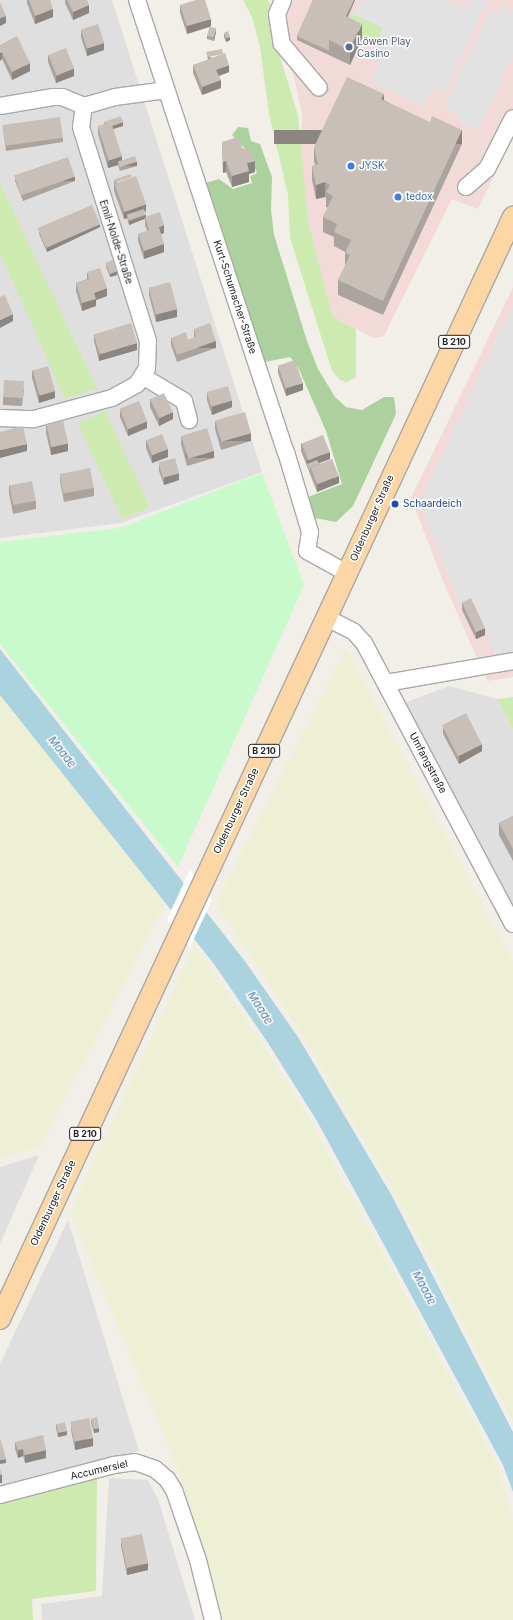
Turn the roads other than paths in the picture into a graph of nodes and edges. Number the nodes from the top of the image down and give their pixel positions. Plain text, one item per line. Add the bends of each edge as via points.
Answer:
1 (137, 0) edge
2 (283, 0) edge
3 (319, 88) dead end
4 (167, 90) junction
5 (0, 106) edge
6 (84, 106) junction
7 (513, 118) edge
8 (466, 187) dead end
9 (513, 217) edge
10 (144, 377) junction
11 (0, 418) edge
12 (189, 420) dead end
13 (347, 573) junction
14 (326, 618) junction
15 (510, 661) edge
16 (386, 683) junction
17 (513, 924) edge
18 (0, 1319) edge
19 (0, 1495) edge
20 (213, 1620) edge

1 - 4 street, Kurt-Schumacher-Straße
2 - 3 street via 276,14 282,44
4 - 6 street
4 - 13 street, Kurt-Schumacher-Straße via 306,517 310,532 307,551
5 - 6 street via 62,97
6 - 10 street, Emil-Nolde-Straße via 81,127 86,146 148,341 149,354
7 - 8 street via 487,169
9 - 13 main road, Oldenburger Straße / B 210
10 - 11 street via 129,390 84,406 34,419
10 - 12 street via 184,401
13 - 14 main road, Oldenburger Straße / B 210
14 - 16 street, Umfangstraße via 354,632 364,643
14 - 18 main road, Oldenburger Straße / B 210
15 - 16 street
16 - 17 street, Umfangstraße
19 - 20 street, Accumersiel via 114,1465 135,1462 155,1469 167,1479 174,1490 198,1560

